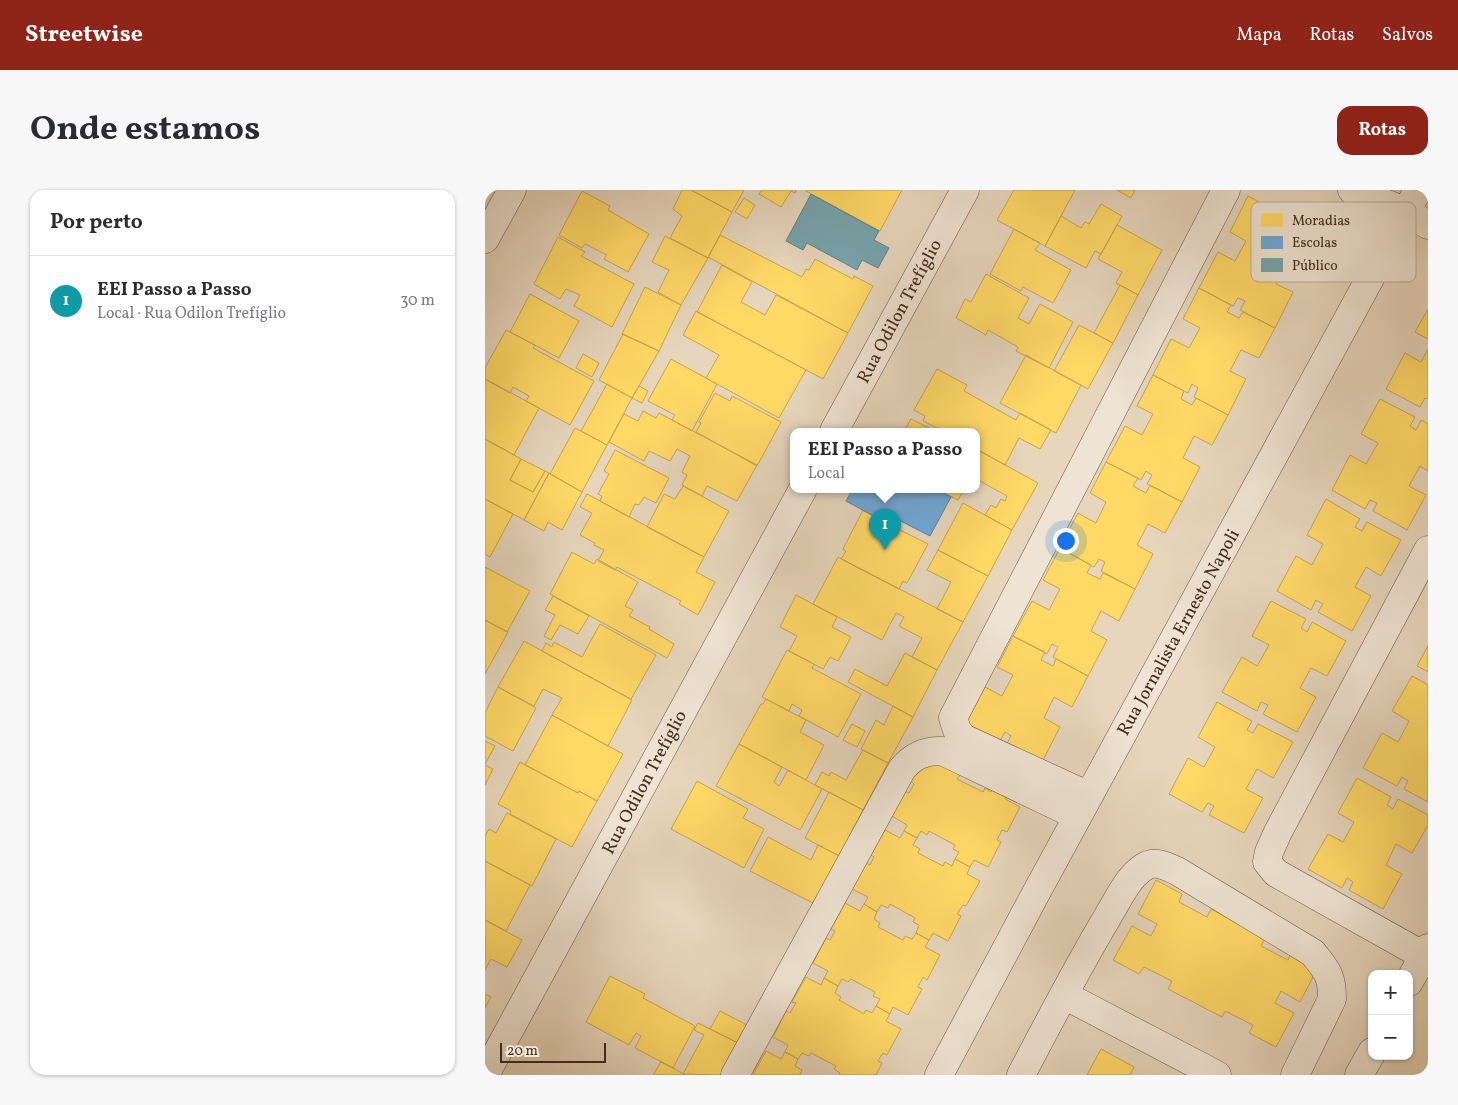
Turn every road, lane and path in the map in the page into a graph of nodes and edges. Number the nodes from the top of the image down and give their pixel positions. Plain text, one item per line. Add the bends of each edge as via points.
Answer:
1 (512, 190) edge
2 (965, 190) edge
3 (1226, 190) edge
4 (1352, 190) edge
5 (1394, 202) edge
6 (485, 239) edge
7 (1377, 282) edge
8 (836, 428) edge
9 (801, 493) edge
10 (1428, 550) edge
11 (1083, 806) junction
12 (1426, 952) edge
13 (1413, 975) edge
14 (1064, 995) junction
15 (1368, 1059) edge
16 (485, 1075) edge
17 (735, 1075) edge
18 (939, 1075) edge
19 (1021, 1075) edge
20 (1217, 1075) edge
21 (1295, 1075) edge
22 (1359, 1075) edge

1 - 6 street
2 - 8 street, Rua Odilon Trefíglio
3 - 11 street via 953,718 963,738
4 - 5 street
7 - 11 street, Rua Jornalista Ernesto Napoli
9 - 16 street, Rua Odilon Trefíglio
10 - 12 street via 1278,832 1267,862 1276,872
11 - 17 street via 942,751 921,753 909,761
11 - 18 street, Rua Jornalista Ernesto Napoli
12 - 13 street
14 - 19 street
14 - 20 street
14 - 21 street via 1127,884 1144,867 1163,865 1313,953 1329,973 1332,999
15 - 22 street

